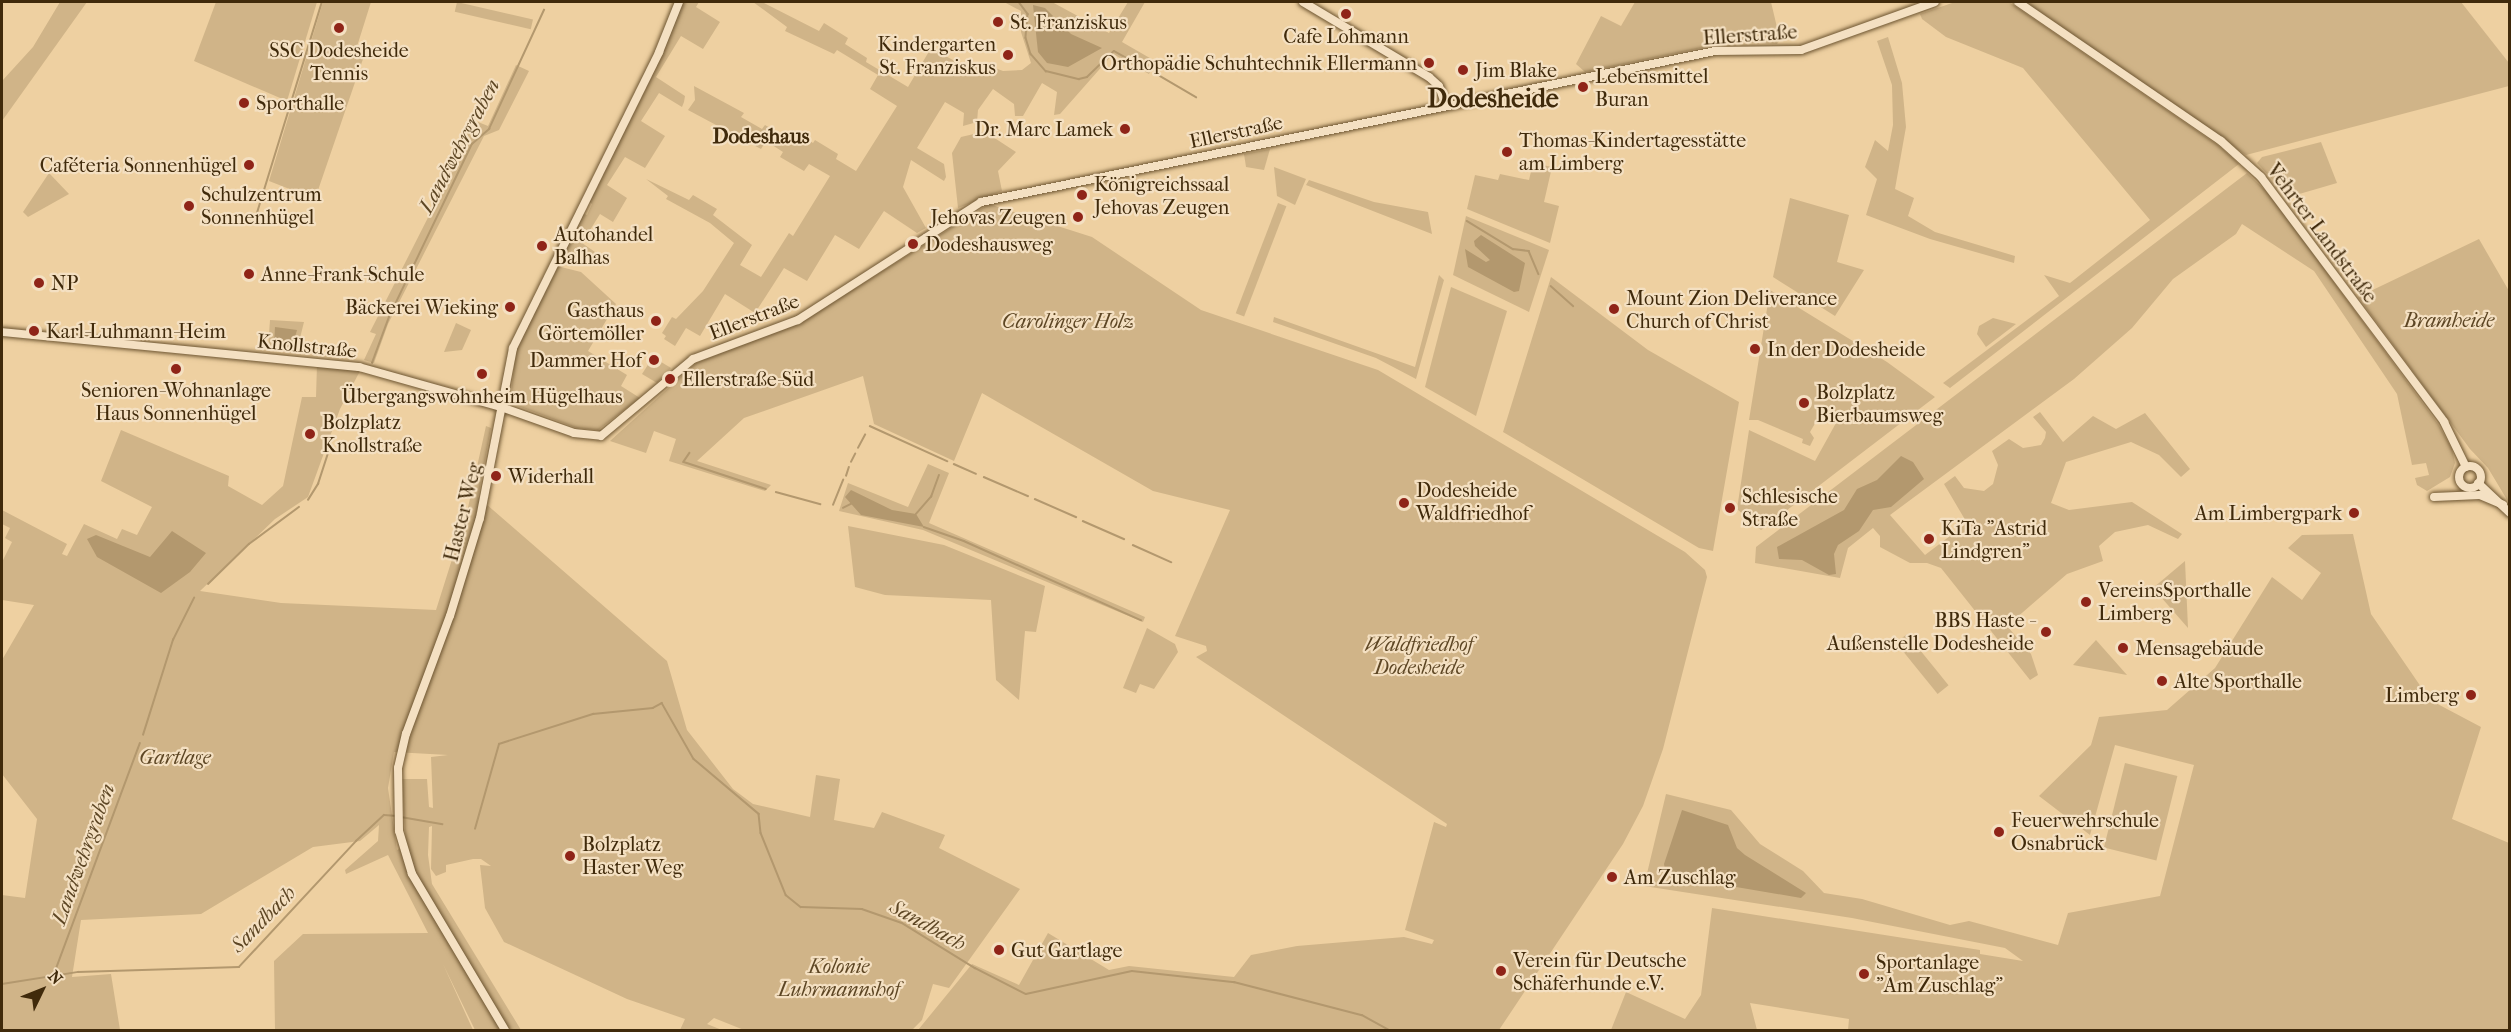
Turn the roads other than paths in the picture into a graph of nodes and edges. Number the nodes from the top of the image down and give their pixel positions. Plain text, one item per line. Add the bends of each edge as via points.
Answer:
1 (679, 2) edge
2 (1303, 2) edge
3 (1935, 2) edge
4 (2018, 2) edge
5 (1446, 106) junction
6 (2, 332) edge
7 (501, 407) junction
8 (601, 436) joint
9 (2466, 466) junction
10 (2478, 483) junction
11 (2434, 497) dead end
12 (2503, 505) junction
13 (2510, 513) edge
14 (506, 1030) edge

1 - 7 street, Haster Weg via 659,52 513,348
2 - 5 street via 1429,76 1439,86
3 - 5 street, Ellerstraße via 1801,50 1715,51
4 - 9 main road, Vehrter Landstraße via 2221,141 2260,177 2444,422
5 - 8 street, Ellerstraße via 981,202 798,320 693,359
6 - 7 street, Knollstraße via 352,366
7 - 8 street, Knollstraße via 574,433
7 - 14 street, Haster Weg via 491,474 466,569 402,748 397,809 404,851 422,895
9 - 10 main road via 2477,469
9 - 10 main road via 2459,474 2461,483 2468,488
10 - 12 main road
11 - 12 main road via 2480,495
12 - 13 main road

